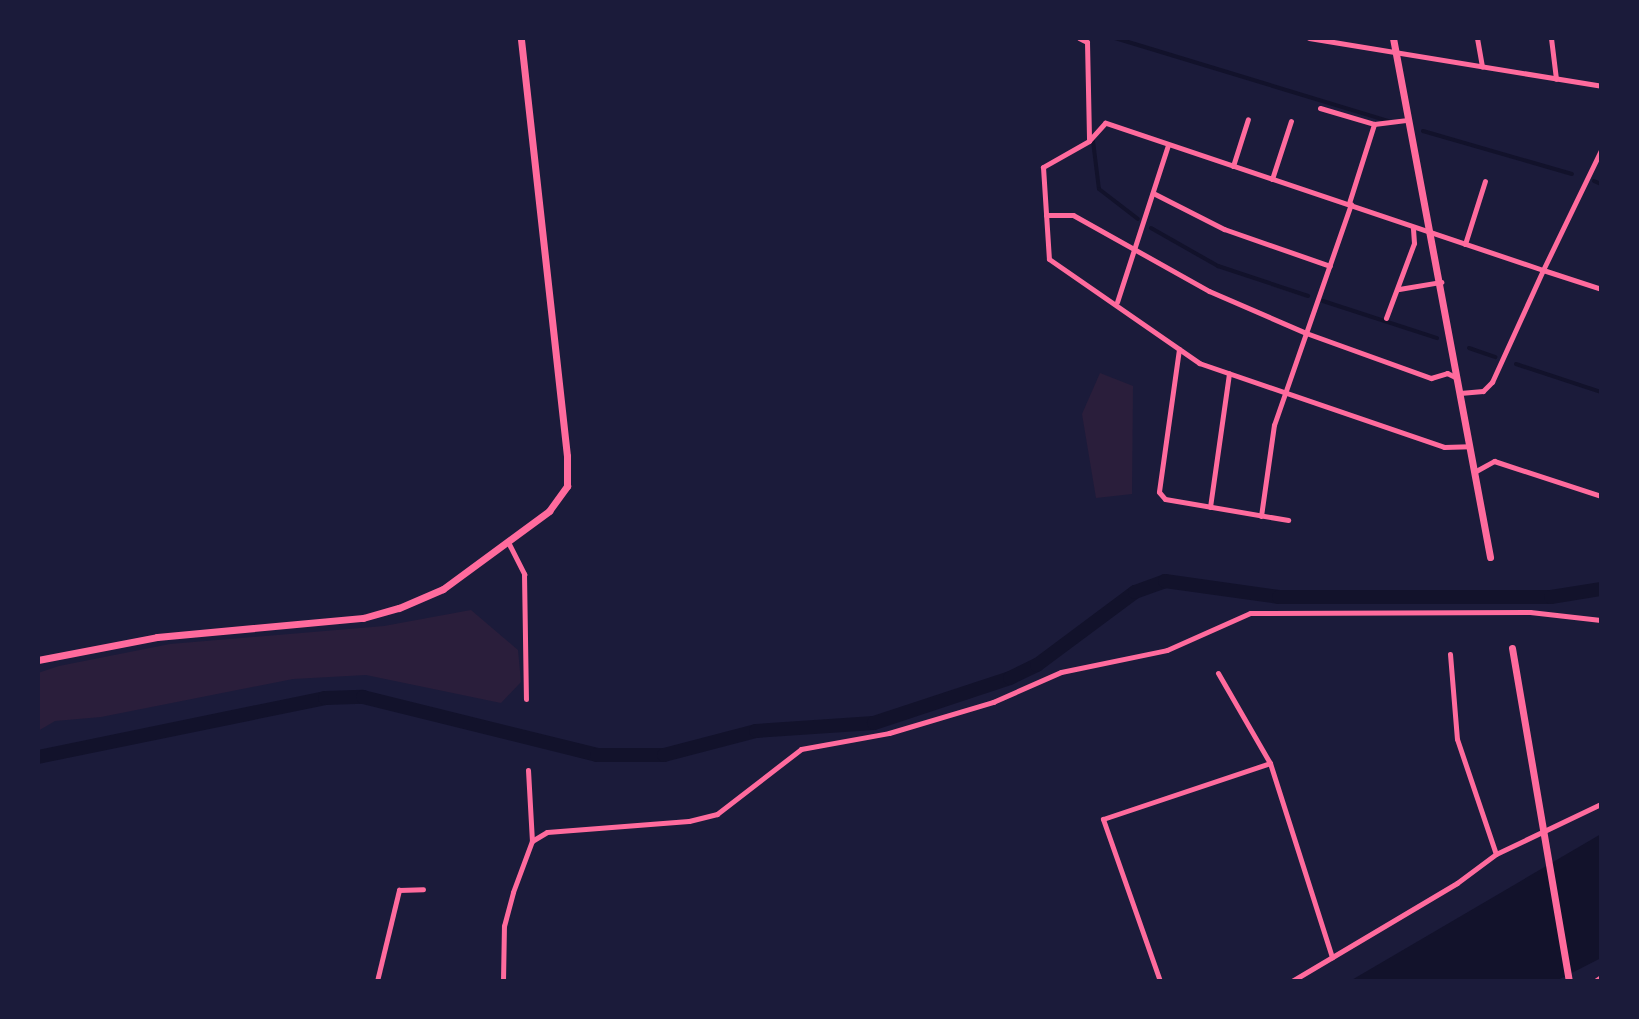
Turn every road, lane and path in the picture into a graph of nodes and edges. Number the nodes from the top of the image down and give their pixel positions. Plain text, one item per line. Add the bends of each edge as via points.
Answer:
1 (521, 38) edge
2 (1079, 38) edge
3 (1309, 38) edge
4 (1393, 38) edge
5 (1477, 38) edge
6 (1551, 38) edge
7 (1396, 54) junction
8 (1482, 67) junction
9 (1556, 79) junction
10 (1601, 86) edge
11 (1320, 108) dead end
12 (1248, 119) dead end
13 (1409, 120) junction
14 (1291, 121) dead end
15 (1374, 124) junction
16 (1089, 141) junction
17 (1168, 145) junction
18 (1601, 150) edge
19 (1233, 166) junction
20 (1272, 179) junction
21 (1485, 181) dead end
22 (1153, 193) junction
23 (1350, 203) junction
24 (1046, 215) junction
25 (1413, 227) junction
26 (1429, 232) junction
27 (1465, 244) junction
28 (1134, 250) junction
29 (1330, 266) junction
30 (1543, 270) junction
31 (1441, 282) junction
32 (1399, 289) junction
33 (1601, 289) edge
34 (1117, 302) junction
35 (1386, 318) dead end
36 (1306, 333) junction
37 (1179, 349) junction
38 (1229, 373) junction
39 (1455, 377) junction
40 (1284, 392) junction
41 (1460, 393) junction
42 (1469, 446) junction
43 (1476, 471) junction
44 (1601, 496) edge
45 (1210, 507) junction
46 (1261, 516) junction
47 (1288, 520) dead end
48 (509, 544) junction
49 (1490, 557) dead end
50 (1601, 620) edge
51 (1512, 648) dead end
52 (1450, 654) dead end
53 (38, 660) edge
54 (1218, 673) dead end
55 (526, 699) dead end
56 (1270, 763) junction
57 (528, 770) dead end
58 (1601, 804) edge
59 (1539, 831) junction
60 (532, 841) junction
61 (1496, 854) junction
62 (423, 889) dead end
63 (1332, 957) junction
64 (1601, 977) edge
65 (1569, 980) edge
66 (377, 981) edge
67 (503, 981) edge
68 (703, 981) edge
69 (723, 981) edge
70 (1160, 981) edge
71 (1292, 981) edge
72 (1595, 981) edge

1 - 48 street via 567,486 549,511
2 - 16 street via 1087,42
3 - 7 street
4 - 7 street
5 - 8 street
6 - 9 street
7 - 8 street
7 - 13 street
8 - 9 street
9 - 10 street
11 - 15 street
12 - 19 street
13 - 15 street
13 - 26 street
14 - 20 street
15 - 23 street
16 - 17 street via 1105,123
16 - 24 street via 1043,167
17 - 19 street
17 - 22 street
18 - 30 street
19 - 20 street
20 - 23 street
21 - 27 street
22 - 28 street
22 - 29 street via 1224,229
23 - 25 street
23 - 29 street
24 - 28 street via 1073,215
24 - 34 street via 1049,259
25 - 26 street
25 - 32 street via 1414,243
26 - 27 street
26 - 31 street
27 - 30 street
28 - 34 street
28 - 36 street via 1232,303
29 - 36 street
30 - 33 street
30 - 41 street via 1492,382 1483,391
31 - 32 street
31 - 39 street
32 - 35 street
34 - 37 street
36 - 39 street via 1431,378 1447,373
36 - 40 street
37 - 38 street
37 - 45 street via 1157,486 1165,499
38 - 40 street
38 - 45 street
39 - 41 street
40 - 42 street via 1444,447
40 - 46 street
41 - 42 street
42 - 43 street
43 - 44 street via 1494,461
43 - 49 street
45 - 46 street
46 - 47 street
48 - 53 street via 443,589 363,618 157,637
48 - 55 street via 524,574
50 - 60 street via 1530,612 1250,613 1167,650 1061,672 993,702 889,733 801,749 717,814 689,821 547,832
51 - 59 street
52 - 61 street via 1457,739
54 - 56 street
56 - 63 street
56 - 70 street via 1103,819
57 - 60 street
58 - 59 street
59 - 61 street
59 - 65 street
60 - 67 street via 504,926
61 - 63 street
62 - 66 street via 399,890
63 - 71 street
64 - 72 street
68 - 69 street

